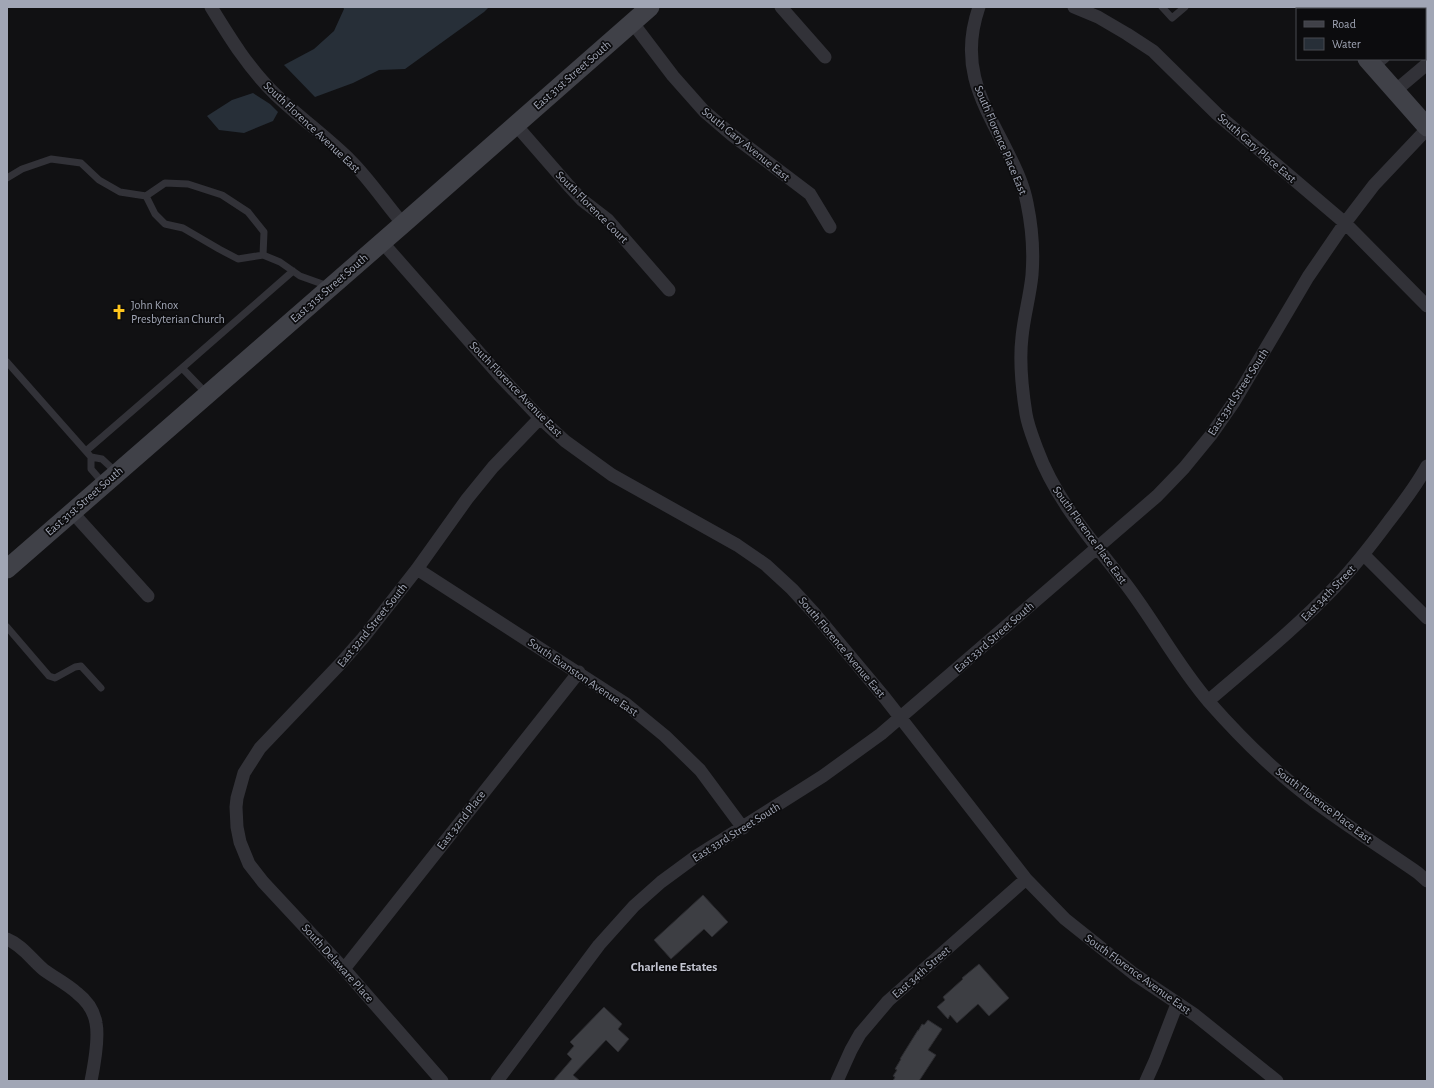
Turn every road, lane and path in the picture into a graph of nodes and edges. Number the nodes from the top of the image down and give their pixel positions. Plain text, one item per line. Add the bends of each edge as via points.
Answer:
1 (211, 7) edge
2 (650, 7) edge
3 (781, 7) edge
4 (979, 7) edge
5 (1074, 7) edge
6 (1162, 7) edge
7 (1185, 7) edge
8 (632, 22) junction
9 (824, 57) dead end
10 (1376, 62) edge
11 (1427, 64) edge
12 (1395, 91) junction
13 (515, 124) junction
14 (1427, 128) edge
15 (7, 178) edge
16 (146, 196) junction
17 (1345, 223) junction
18 (403, 224) junction
19 (830, 227) dead end
20 (382, 242) junction
21 (263, 255) junction
22 (293, 271) junction
23 (330, 287) junction
24 (669, 290) dead end
25 (1427, 306) edge
26 (7, 362) edge
27 (182, 368) junction
28 (207, 395) junction
29 (540, 418) junction
30 (86, 451) junction
31 (92, 457) junction
32 (1427, 466) edge
33 (110, 478) junction
34 (72, 512) junction
35 (1097, 547) junction
36 (1364, 555) junction
37 (7, 569) edge
38 (417, 569) junction
39 (148, 596) dead end
40 (1427, 618) edge
41 (7, 627) edge
42 (579, 672) junction
43 (101, 688) dead end
44 (1208, 701) junction
45 (901, 717) junction
46 (743, 828) junction
47 (240, 842) joint
48 (1026, 879) junction
49 (1427, 881) edge
50 (7, 939) edge
51 (344, 969) junction
52 (1177, 1004) junction
53 (91, 1081) edge
54 (442, 1081) edge
55 (497, 1081) edge
56 (837, 1081) edge
57 (1146, 1081) edge
58 (1277, 1081) edge

1 - 18 street, South Florence Avenue East via 256,73 275,94 352,162
2 - 8 main road, East 31st Street South
3 - 9 street
4 - 35 street, South Florence Place East via 974,21 971,49 977,88 1019,175 1032,229 1032,277 1022,338 1021,366 1026,417 1051,482 1065,506
5 - 17 street, South Gary Place East via 1098,17 1153,51 1217,114
6 - 7 lane via 1172,18
8 - 13 main road, East 31st Street South
8 - 19 street, South Gary Avenue East via 672,76 704,111 810,194
10 - 12 main road
11 - 12 street
12 - 14 main road
13 - 18 main road, East 31st Street South
13 - 24 street, South Florence Court via 582,200 608,220
14 - 17 street, East 33rd Street South via 1374,185
15 - 16 lane via 22,169 51,159 81,163 99,180 120,192
16 - 21 lane via 154,214 165,224 183,228 238,259
16 - 21 lane via 164,183 188,184 222,195 248,212 264,232
17 - 25 street, South Gary Place East
17 - 35 street, East 33rd Street South via 1308,277 1234,402 1211,435 1157,496
18 - 20 main road, East 31st Street South
20 - 23 main road, East 31st Street South
20 - 29 street, South Florence Avenue East
21 - 22 lane
22 - 23 lane
22 - 27 lane
23 - 28 main road, East 31st Street South
26 - 30 lane
27 - 28 lane
27 - 30 lane
28 - 33 main road, East 31st Street South
29 - 38 street, East 32nd Street South via 467,498
29 - 45 street, South Florence Avenue East via 565,441 612,475 706,526 766,565 814,613
30 - 31 lane
31 - 33 lane via 102,459
31 - 33 lane via 91,468
32 - 36 street, East 34th Street
33 - 34 main road, East 31st Street South
34 - 37 main road, East 31st Street South
34 - 39 street
35 - 44 street, South Florence Place East via 1127,585
35 - 45 street, East 33rd Street South
36 - 40 street
36 - 44 street, East 34th Street via 1299,623
38 - 42 street, South Evanston Avenue East
38 - 47 street, East 32nd Street South via 363,638 251,760 239,785 237,798 236,816
41 - 43 lane via 49,676 55,678 75,666 81,666
42 - 46 street, South Evanston Avenue East via 626,704 665,736 700,770
42 - 51 street, East 32nd Place
44 - 49 street, South Florence Place East via 1238,734 1284,777
45 - 46 street, East 33rd Street South via 823,776
45 - 48 street, South Florence Avenue East
46 - 55 street, East 33rd Street South via 695,857 661,882 618,922
47 - 51 street, South Delaware Place via 249,864 263,882
48 - 52 street, South Florence Avenue East via 1065,919 1097,946
48 - 56 street, East 34th Street via 888,1001 860,1034
50 - 53 street via 21,947 44,970 76,992 92,1010 96,1035
51 - 54 street, South Delaware Place
52 - 57 street
52 - 58 street, South Florence Avenue East

